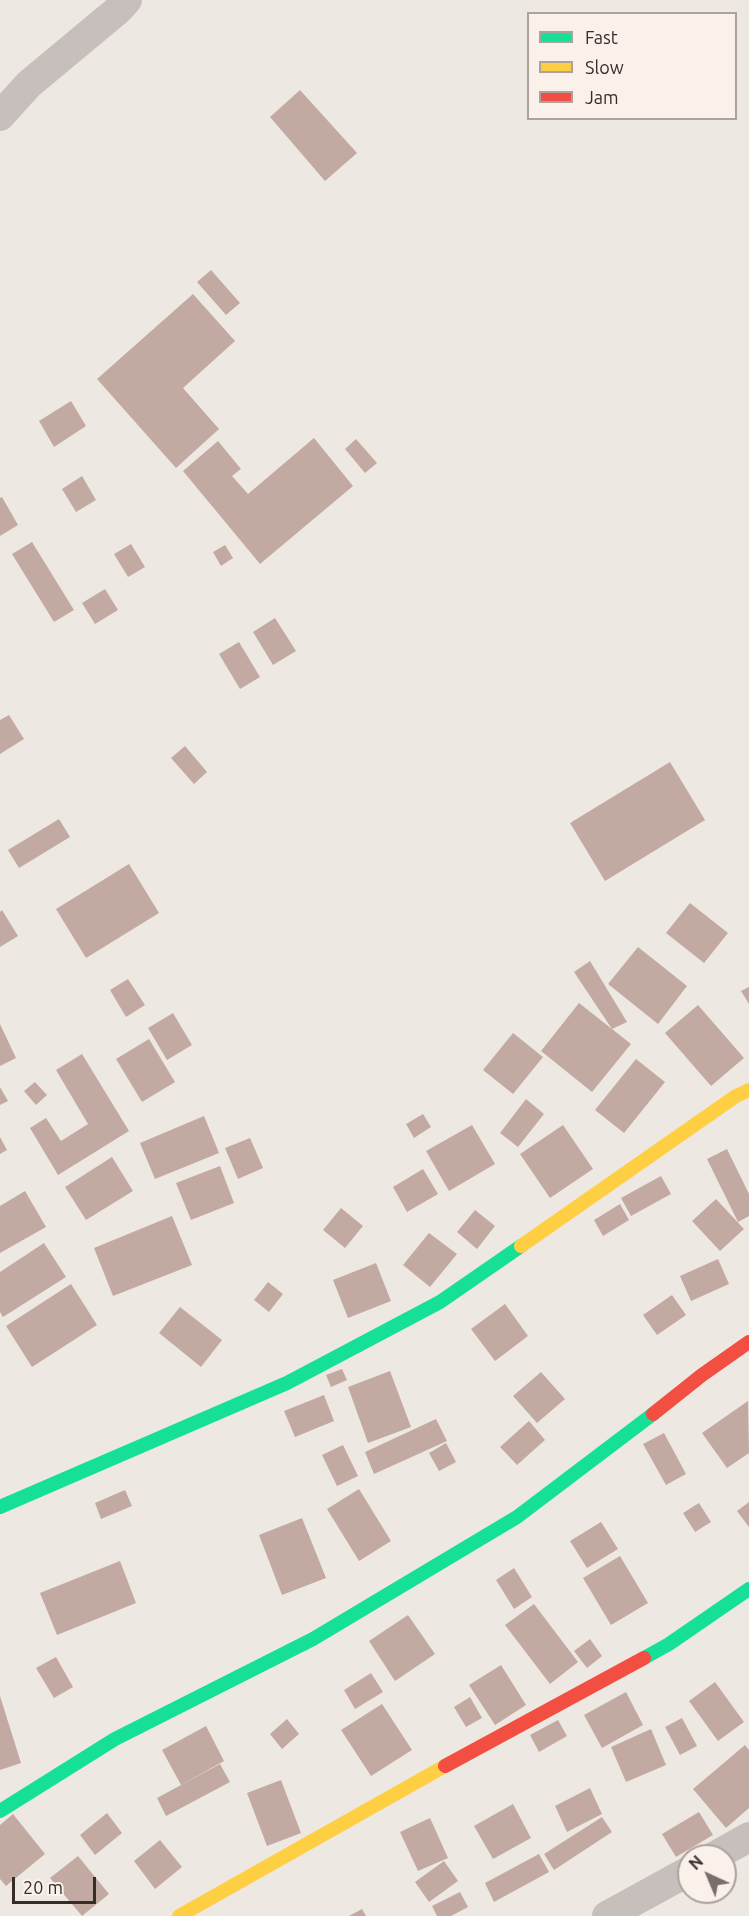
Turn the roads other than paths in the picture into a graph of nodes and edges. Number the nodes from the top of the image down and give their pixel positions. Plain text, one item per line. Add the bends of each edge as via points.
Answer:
1 (127, 0) edge
2 (0, 116) edge
3 (749, 1090) edge
4 (749, 1342) edge
5 (0, 1507) edge
6 (749, 1589) edge
7 (0, 1811) edge
8 (677, 1877) edge
9 (179, 1916) edge
10 (608, 1916) edge

1 - 2 street via 29,84
3 - 5 street via 440,1302 287,1383
4 - 7 street via 517,1517 313,1639 115,1738
6 - 9 street via 669,1644
8 - 10 street

